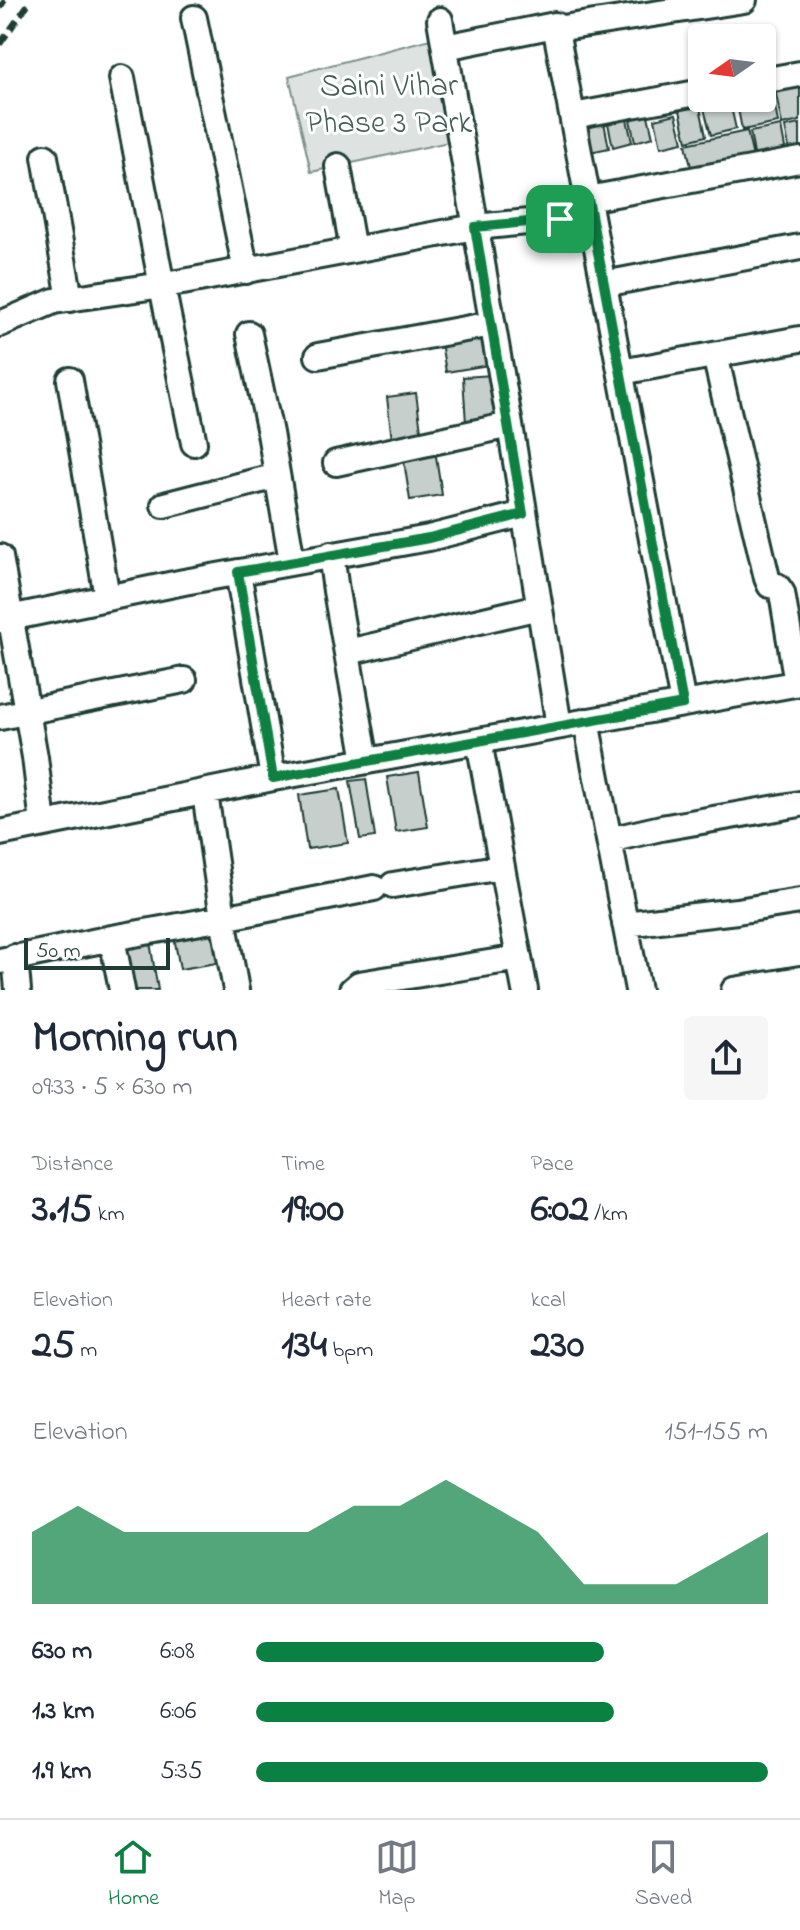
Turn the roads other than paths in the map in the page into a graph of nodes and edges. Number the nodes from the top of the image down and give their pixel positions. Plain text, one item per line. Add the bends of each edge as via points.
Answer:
1 (744, 0) edge
2 (194, 18) dead end
3 (440, 20) dead end
4 (556, 29) junction
5 (445, 47) junction
6 (800, 74) edge
7 (122, 78) dead end
8 (776, 78) edge
9 (688, 95) edge
10 (573, 116) junction
11 (45, 157) dead end
12 (800, 160) edge
13 (338, 166) dead end
14 (588, 199) junction
15 (475, 227) junction
16 (800, 247) edge
17 (353, 250) junction
18 (246, 271) junction
19 (604, 284) junction
20 (162, 286) junction
21 (70, 299) junction
22 (1, 319) edge
23 (492, 324) junction
24 (249, 334) dead end
25 (800, 339) edge
26 (715, 355) junction
27 (318, 356) dead end
28 (621, 372) junction
29 (70, 380) dead end
30 (510, 425) junction
31 (194, 443) dead end
32 (336, 463) dead end
33 (277, 476) junction
34 (164, 505) dead end
35 (523, 514) junction
36 (331, 554) junction
37 (0, 557) edge
38 (292, 561) junction
39 (238, 572) junction
40 (107, 597) junction
41 (539, 607) junction
42 (5, 619) edge
43 (348, 652) junction
44 (184, 680) dead end
45 (799, 683) edge
46 (683, 704) junction
47 (27, 712) junction
48 (0, 717) edge
49 (586, 721) junction
50 (559, 726) junction
51 (479, 741) junction
52 (366, 761) junction
53 (273, 778) junction
54 (205, 793) junction
55 (800, 804) edge
56 (43, 824) junction
57 (0, 833) edge
58 (609, 840) junction
59 (502, 867) junction
60 (800, 901) edge
61 (223, 918) junction
62 (625, 924) junction
63 (112, 938) junction
64 (519, 958) junction
65 (8, 959) edge
66 (800, 979) edge
67 (18, 990) edge
68 (122, 990) edge
69 (236, 990) edge
70 (352, 990) edge
71 (525, 990) edge
72 (638, 990) edge
73 (734, 990) edge

1 - 4 street
2 - 18 street
3 - 5 street
4 - 5 street via 555,25
4 - 10 street
5 - 15 street
6 - 8 street
7 - 20 street
9 - 10 street
10 - 14 street
11 - 21 street
12 - 14 street
13 - 17 street
14 - 15 street via 560,219
14 - 19 street
15 - 17 street
15 - 23 street
16 - 19 street
17 - 18 street
18 - 20 street
19 - 28 street
20 - 21 street
20 - 31 street
21 - 22 street
23 - 27 street
23 - 30 street
24 - 33 street
25 - 26 street
26 - 28 street
26 - 45 street via 767,578 782,593
28 - 46 street
29 - 40 street
30 - 32 street
30 - 35 street
33 - 34 street
33 - 38 street
35 - 36 street via 429,538
35 - 41 street
36 - 38 street
36 - 43 street
37 - 42 street
38 - 39 street
39 - 40 street
39 - 53 street
40 - 42 street
41 - 43 street
41 - 50 street
42 - 47 street
43 - 52 street
44 - 47 street
45 - 46 street
46 - 49 street
47 - 48 street
47 - 56 street
49 - 50 street
49 - 58 street
50 - 51 street
51 - 52 street
51 - 59 street
52 - 53 street
53 - 54 street
54 - 56 street
54 - 61 street
55 - 58 street
56 - 57 street
58 - 62 street
59 - 61 street
59 - 64 street
60 - 62 street
61 - 63 street
61 - 69 street
62 - 72 street
63 - 65 street
63 - 68 street
64 - 70 street via 359,984
64 - 71 street
65 - 67 street
66 - 73 street

